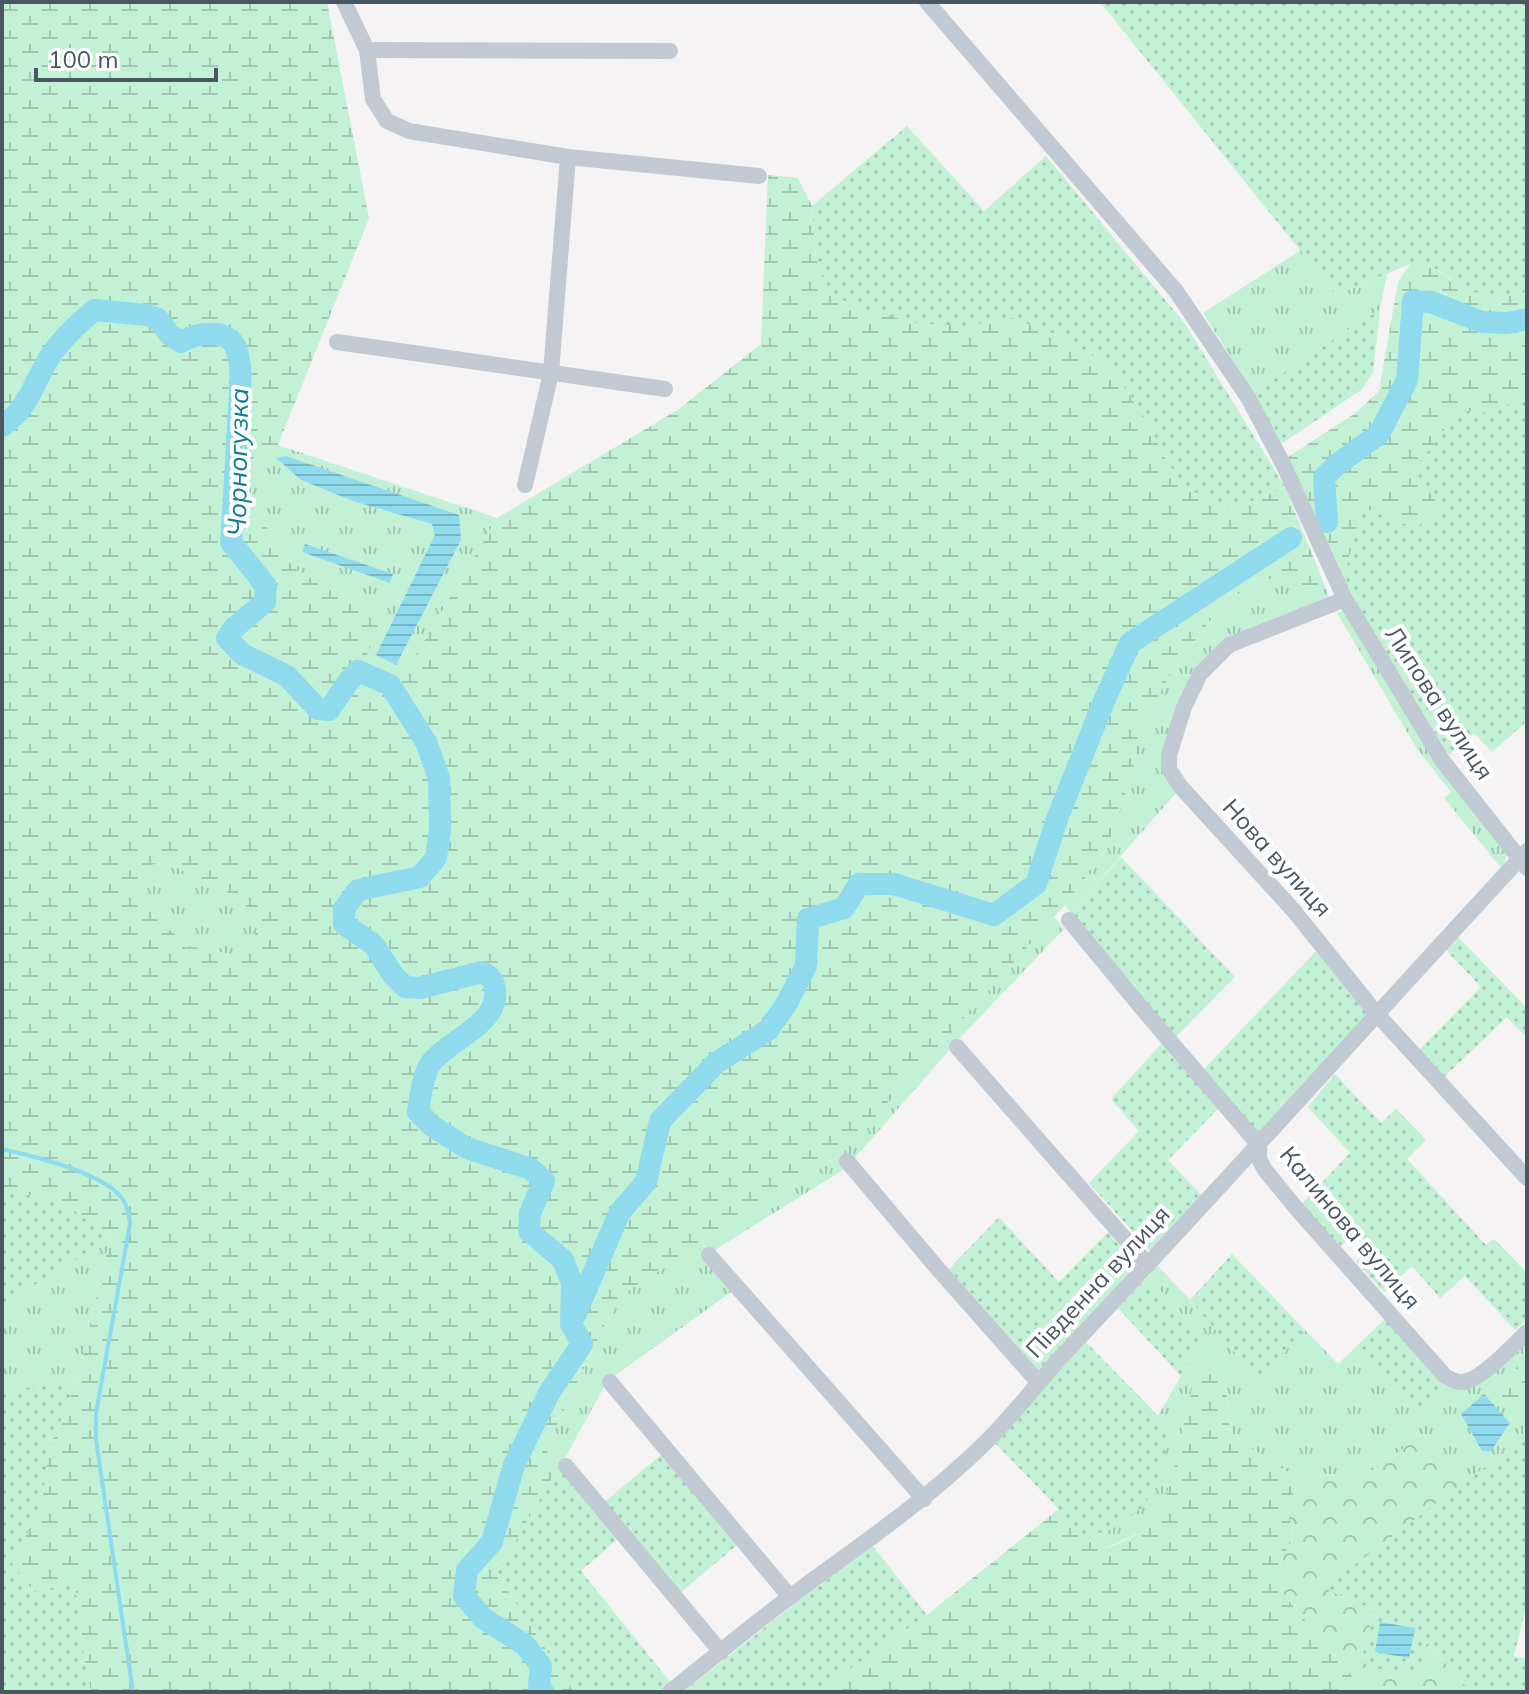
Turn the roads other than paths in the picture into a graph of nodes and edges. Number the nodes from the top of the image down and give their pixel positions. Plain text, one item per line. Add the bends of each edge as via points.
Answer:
1 (344, 2) edge
2 (927, 2) edge
3 (367, 50) junction
4 (670, 51) dead end
5 (568, 157) junction
6 (759, 176) dead end
7 (337, 342) dead end
8 (551, 373) junction
9 (665, 389) dead end
10 (525, 485) dead end
11 (1345, 599) junction
12 (1524, 860) edge
13 (1069, 920) dead end
14 (1376, 1013) junction
15 (957, 1047) dead end
16 (1259, 1145) junction
17 (847, 1161) dead end
18 (1527, 1178) edge
19 (709, 1255) dead end
20 (1148, 1265) junction
21 (1527, 1332) edge
22 (610, 1382) dead end
23 (1038, 1382) junction
24 (566, 1466) dead end
25 (924, 1499) junction
26 (790, 1597) junction
27 (721, 1652) junction
28 (670, 1692) edge

1 - 3 street
2 - 11 street, Липова вулиця via 1176,291 1249,399
3 - 4 street
3 - 5 street via 373,99 387,121 409,131
5 - 6 street
5 - 8 street
7 - 8 street
8 - 9 street
8 - 10 street
11 - 12 street, Липова вулиця via 1442,760
11 - 14 street, Нова вулиця via 1229,645 1200,674 1180,719 1169,769
12 - 14 street, Південна вулиця
13 - 16 street, Калинова вулиця
14 - 16 street, Південна вулиця
14 - 18 street, Нова вулиця
15 - 20 street
16 - 20 street, Південна вулиця
16 - 21 street, Калинова вулиця via 1259,1159 1273,1180 1445,1376 1466,1382
17 - 23 street
19 - 25 street
20 - 23 street, Південна вулиця
22 - 26 street
23 - 25 street, Південна вулиця via 988,1440
24 - 27 street
25 - 26 street, Південна вулиця
26 - 27 street, Південна вулиця
27 - 28 street, Південна вулиця

